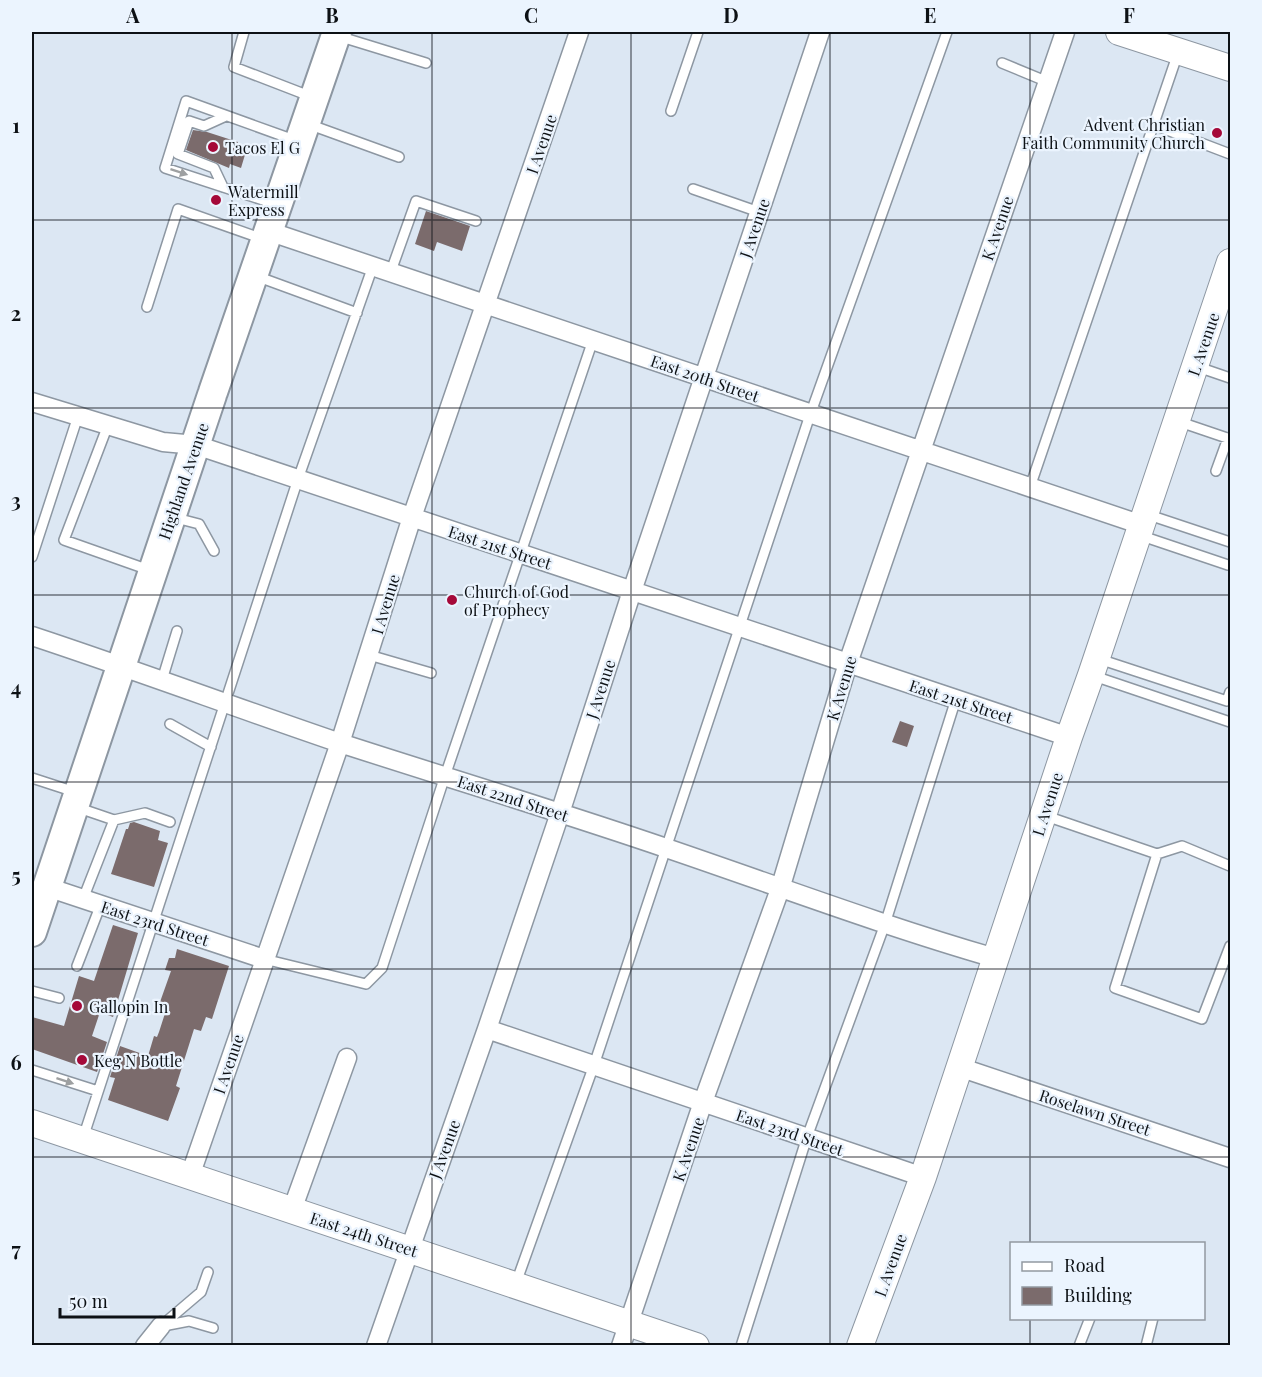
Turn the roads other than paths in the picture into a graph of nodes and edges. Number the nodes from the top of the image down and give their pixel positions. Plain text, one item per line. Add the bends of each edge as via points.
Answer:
1 (244, 32) edge
2 (579, 32) edge
3 (698, 32) edge
4 (820, 32) edge
5 (947, 32) edge
6 (1065, 32) edge
7 (1119, 32) edge
8 (337, 34) edge
9 (1179, 51) junction
10 (426, 63) dead end
11 (1002, 63) dead end
12 (1230, 68) edge
13 (1048, 82) junction
14 (671, 111) dead end
15 (226, 116) junction
16 (306, 121) junction
17 (1154, 125) junction
18 (1230, 154) edge
19 (399, 156) dead end
20 (223, 187) junction
21 (693, 189) dead end
22 (278, 205) junction
23 (759, 212) junction
24 (476, 220) dead end
25 (267, 236) junction
26 (1230, 262) edge
27 (374, 265) junction
28 (391, 272) junction
29 (253, 275) junction
30 (486, 304) junction
31 (147, 307) dead end
32 (357, 313) junction
33 (593, 340) junction
34 (1196, 366) junction
35 (704, 378) junction
36 (1230, 378) edge
37 (32, 402) edge
38 (810, 415) junction
39 (78, 416) junction
40 (1177, 422) junction
41 (108, 425) junction
42 (1229, 438) edge
43 (196, 445) junction
44 (919, 451) junction
45 (1216, 471) dead end
46 (298, 479) junction
47 (1030, 487) junction
48 (171, 517) junction
49 (412, 517) junction
50 (1142, 525) junction
51 (1230, 542) edge
52 (214, 551) dead end
53 (520, 553) junction
54 (32, 557) edge
55 (1228, 565) dead end
56 (152, 571) junction
57 (632, 591) junction
58 (739, 627) junction
59 (177, 631) dead end
60 (32, 636) edge
61 (369, 655) junction
62 (848, 663) junction
63 (120, 664) junction
64 (1094, 667) junction
65 (431, 673) dead end
66 (162, 680) junction
67 (1230, 692) edge
68 (956, 699) junction
69 (226, 704) junction
70 (1230, 722) edge
71 (170, 724) dead end
72 (1068, 737) junction
73 (340, 743) junction
74 (211, 747) junction
75 (445, 776) junction
76 (32, 778) edge
77 (76, 800) junction
78 (560, 813) junction
79 (1044, 815) junction
80 (114, 820) junction
81 (170, 822) dead end
82 (666, 848) junction
83 (1157, 854) junction
84 (1230, 866) edge
85 (47, 887) junction
86 (780, 889) junction
87 (92, 902) junction
88 (152, 922) junction
89 (885, 924) junction
90 (32, 932) edge
91 (1230, 946) edge
92 (995, 958) junction
93 (264, 959) junction
94 (77, 966) dead end
95 (32, 991) edge
96 (58, 998) dead end
97 (487, 1029) junction
98 (347, 1058) dead end
99 (594, 1065) junction
100 (958, 1067) junction
101 (32, 1070) edge
102 (98, 1091) junction
103 (703, 1102) junction
104 (34, 1126) edge
105 (807, 1137) junction
106 (82, 1140) junction
107 (1230, 1158) edge
108 (190, 1176) junction
109 (923, 1177) junction
110 (292, 1210) junction
111 (408, 1249) junction
112 (208, 1272) dead end
113 (516, 1285) junction
114 (1089, 1320) edge
115 (1152, 1320) edge
116 (161, 1326) junction
117 (213, 1328) dead end
118 (625, 1334) edge
119 (684, 1343) edge
120 (145, 1346) edge
121 (376, 1346) edge
122 (741, 1346) edge
123 (860, 1346) edge
124 (1079, 1346) edge
125 (1146, 1346) edge

1 - 16 lane via 234,67
2 - 30 street, I Avenue
3 - 14 lane
4 - 23 street, J Avenue
5 - 38 lane
6 - 13 street, K Avenue
7 - 9 street
8 - 10 lane
8 - 16 main road, Highland Avenue
9 - 12 street
9 - 17 lane
11 - 13 lane
13 - 44 street, K Avenue
15 - 16 lane
15 - 20 lane via 204,126 189,121 178,154 214,168
15 -> 20 lane via 186,101 165,168
16 - 19 lane
16 - 22 main road, Highland Avenue
17 - 18 lane
17 - 47 lane
20 - 22 lane
21 - 23 lane
22 - 25 main road, Highland Avenue
23 - 35 street, J Avenue
24 - 28 lane via 416,201
25 - 27 street, East 20th Street
25 - 29 main road, Highland Avenue
25 - 31 lane via 178,209
26 - 34 street, L Avenue
27 - 28 street, East 20th Street
27 - 32 lane
28 - 30 street, East 20th Street
29 - 32 lane
29 - 43 main road, Highland Avenue
30 - 33 street, East 20th Street
30 - 49 street, I Avenue
32 - 46 lane
33 - 35 street, East 20th Street
33 - 53 lane
34 - 36 lane
34 - 40 street, L Avenue
35 - 38 street, East 20th Street
35 - 57 street, J Avenue
37 - 39 street, East 21st Street
38 - 44 street, East 20th Street
38 - 58 lane
39 - 41 street, East 21st Street
39 - 54 lane
40 - 42 lane
40 - 50 street, L Avenue
41 - 43 street, East 21st Street via 163,442
41 - 56 lane via 64,540
42 - 45 lane
43 - 46 street, East 21st Street
43 - 48 main road, Highland Avenue
44 - 47 street, East 20th Street
44 - 62 street, K Avenue
46 - 49 street, East 21st Street
46 - 69 lane
47 - 50 street, East 20th Street
48 - 52 lane via 199,524
48 - 56 main road, Highland Avenue
49 - 53 street, East 21st Street
49 - 61 street, I Avenue
50 - 51 lane
50 - 55 lane
50 - 64 street, L Avenue
53 - 57 street, East 21st Street
53 - 75 lane
56 - 63 main road, Highland Avenue
57 - 58 street, East 21st Street
57 - 78 street, J Avenue
58 - 62 street, East 21st Street
58 - 82 lane
59 - 66 lane
60 - 63 street, East 22nd Street
61 - 65 lane
61 - 73 street, I Avenue
62 - 68 street, East 21st Street
62 - 86 street, K Avenue
63 - 66 street, East 22nd Street
63 - 77 main road, Highland Avenue
64 - 67 lane via 1227,702
64 - 70 lane
64 - 72 street, L Avenue
66 - 69 street, East 22nd Street
68 - 72 street, East 21st Street
68 - 89 lane
69 - 73 street, East 22nd Street
69 - 74 lane
71 - 74 lane
72 - 79 street, L Avenue
73 - 75 street, East 22nd Street
73 - 93 street, I Avenue
74 - 88 lane
75 - 78 street, East 22nd Street
75 - 93 lane via 382,968 375,976 366,984
76 - 77 lane
77 - 80 lane
77 - 85 main road, Highland Avenue
78 - 82 street, East 22nd Street
78 - 97 street, J Avenue
79 - 83 lane
79 - 92 street, L Avenue
80 - 81 lane via 145,813
80 - 87 lane
82 - 86 street, East 22nd Street
82 - 99 lane
83 - 84 lane via 1182,846
83 - 91 lane via 1115,988 1202,1019
85 - 87 street, East 23rd Street
85 - 90 main road, Highland Avenue
86 - 89 street, East 22nd Street
86 - 103 street, K Avenue
87 - 88 street, East 23rd Street
87 - 94 lane
88 - 93 street, East 23rd Street
88 - 102 lane
89 - 92 street, East 22nd Street
89 - 105 lane
92 - 100 street, L Avenue
93 - 108 street, I Avenue
95 - 96 lane
97 - 99 street, East 23rd Street
97 - 111 street, J Avenue
98 - 110 street
99 - 103 street, East 23rd Street
99 - 113 lane
100 - 107 street, Roselawn Street
100 - 109 street, L Avenue
101 -> 102 lane
102 - 106 lane
103 - 105 street, East 23rd Street
103 - 118 street, K Avenue
104 - 106 street, East 24th Street
105 - 109 street, East 23rd Street
105 - 122 lane
106 - 108 street, East 24th Street
108 - 110 street, East 24th Street
109 - 123 street, L Avenue
110 - 111 street, East 24th Street
111 - 113 street, East 24th Street
111 - 121 street, J Avenue
112 - 116 lane via 201,1292
113 - 118 street, East 24th Street
114 - 124 lane
115 - 125 lane
116 - 117 lane via 189,1321
116 - 120 street
118 - 119 street, East 24th Street

